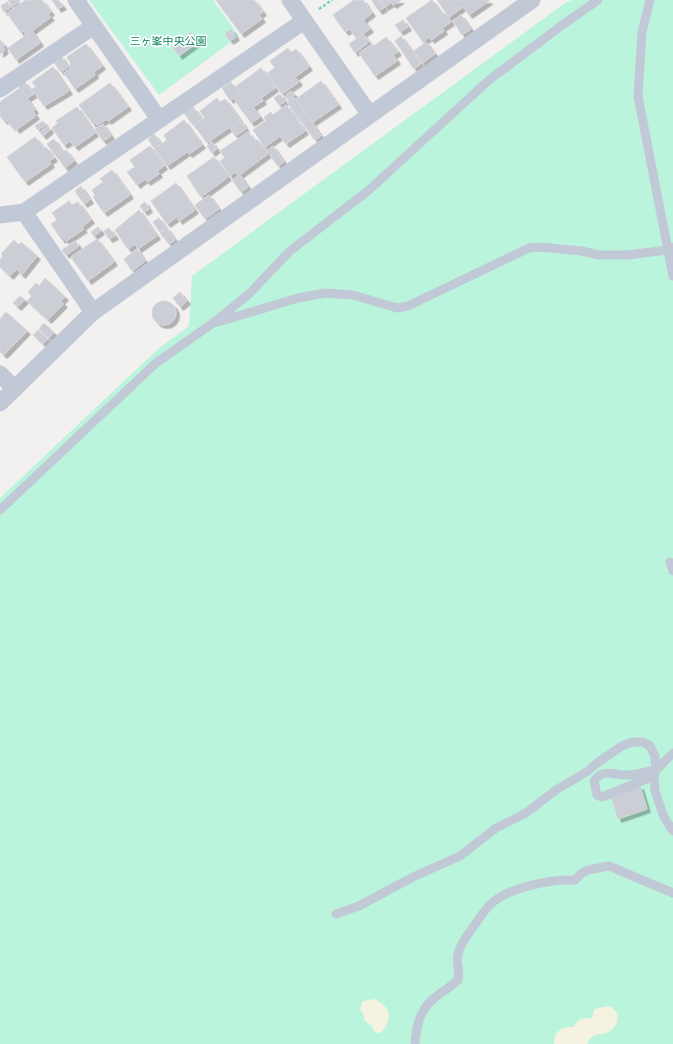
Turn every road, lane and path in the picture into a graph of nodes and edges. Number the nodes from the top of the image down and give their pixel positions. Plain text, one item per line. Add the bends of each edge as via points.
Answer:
1 (76, 0) edge
2 (290, 0) edge
3 (332, 0) edge
4 (532, 0) edge
5 (598, 0) edge
6 (650, 0) edge
7 (318, 10) dead end
8 (304, 20) junction
9 (94, 26) junction
10 (0, 89) edge
11 (370, 115) junction
12 (159, 119) junction
13 (24, 212) junction
14 (0, 215) edge
15 (670, 248) edge
16 (673, 276) edge
17 (93, 312) junction
18 (213, 323) junction
19 (0, 374) edge
20 (14, 389) junction
21 (0, 403) edge
22 (0, 510) edge
23 (670, 562) dead end
24 (673, 571) edge
25 (673, 753) edge
26 (655, 773) junction
27 (673, 831) edge
28 (673, 893) edge
29 (336, 914) dead end
30 (415, 1044) edge

1 - 9 street
2 - 8 street
3 - 7 path
4 - 11 street
5 - 18 lane via 564,22 489,80 369,190 290,251 249,294
6 - 15 lane via 642,32 638,96
8 - 11 street
8 - 12 street
9 - 10 street
9 - 12 street
11 - 17 street
12 - 13 street
13 - 14 street
13 - 17 street
15 - 16 lane
15 - 18 lane via 627,255 529,248 408,306 397,308 353,295 325,293 298,298
17 - 20 street
18 - 22 lane via 156,363
19 - 20 street
20 - 21 street
23 - 24 lane
25 - 26 lane
26 - 26 lane via 602,797 596,795 594,781 598,775
26 - 27 lane via 655,791 664,817
26 - 29 lane via 656,756 650,746 643,742 633,742 622,746 526,813 496,828 460,856 413,877 359,906
28 - 30 lane via 609,866 588,870 575,880 543,882 510,892 485,910 460,947 457,955 460,975 458,980 431,1001 420,1017

